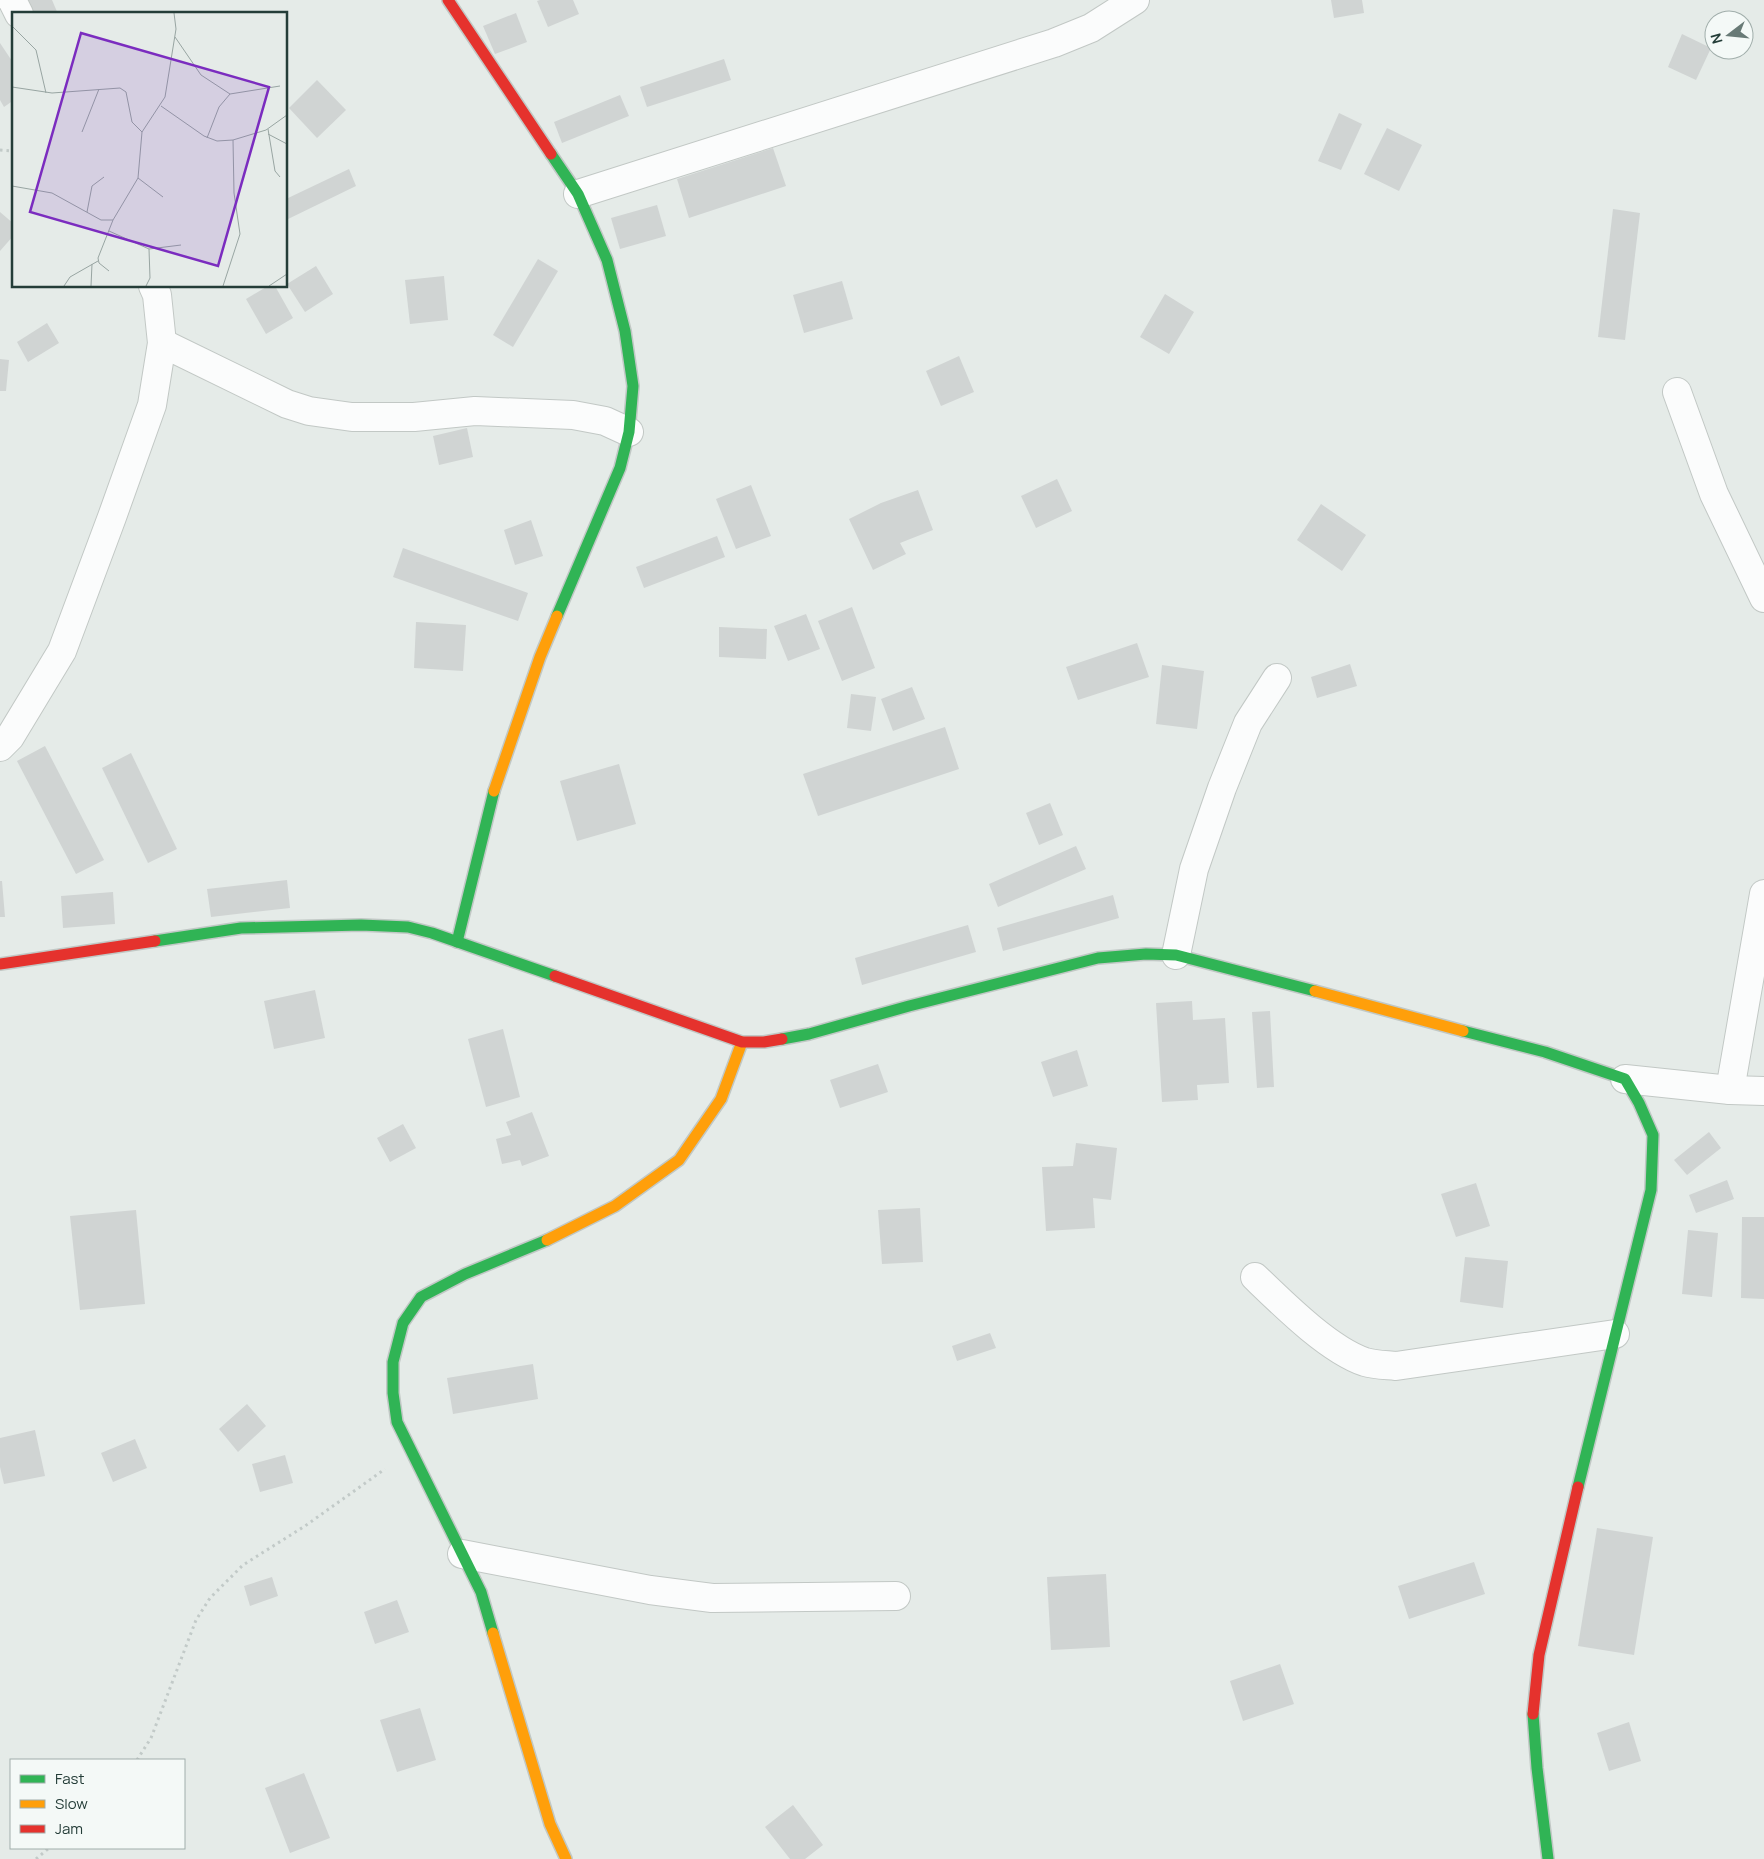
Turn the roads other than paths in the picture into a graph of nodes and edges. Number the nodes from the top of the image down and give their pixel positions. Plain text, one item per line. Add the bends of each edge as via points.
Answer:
1 (12, 0) edge
2 (448, 0) edge
3 (1135, 0) edge
4 (18, 12) edge
5 (578, 194) junction
6 (154, 288) edge
7 (162, 343) junction
8 (1677, 392) dead end
9 (629, 432) junction
10 (1764, 598) edge
11 (1277, 678) dead end
12 (0, 748) edge
13 (1764, 894) edge
14 (457, 942) junction
15 (1176, 955) junction
16 (0, 964) edge
17 (742, 1042) junction
18 (1624, 1079) junction
19 (1730, 1090) junction
20 (1764, 1091) edge
21 (1255, 1277) dead end
22 (1615, 1334) junction
23 (462, 1554) junction
24 (896, 1596) dead end
25 (566, 1859) edge
26 (1548, 1859) edge

1 - 4 street
2 - 5 street
3 - 5 street via 1091,28 1054,43
5 - 9 street via 607,260 625,331 633,386
6 - 7 street
7 - 9 street via 287,404 308,411 352,417 414,417 475,411 573,415 605,421
7 - 12 street via 152,405 62,651 10,737
8 - 10 street via 1714,494
9 - 14 street via 620,468 540,658 497,780
11 - 15 street via 1248,723 1222,788 1194,869
13 - 19 street
14 - 16 street via 408,927 241,928
14 - 17 street
15 - 17 street via 1098,958 809,1034 764,1042
15 - 18 street via 1545,1052
17 - 23 street via 721,1099 678,1160 615,1206 421,1297 404,1323 393,1362 397,1422
18 - 19 street
18 - 22 street via 1653,1135 1651,1190
19 - 20 street
21 - 22 street via 1334,1346 1366,1363 1396,1366
22 - 26 street via 1540,1655 1533,1707
23 - 24 street via 650,1590 712,1598
23 - 25 street via 481,1592 550,1824

